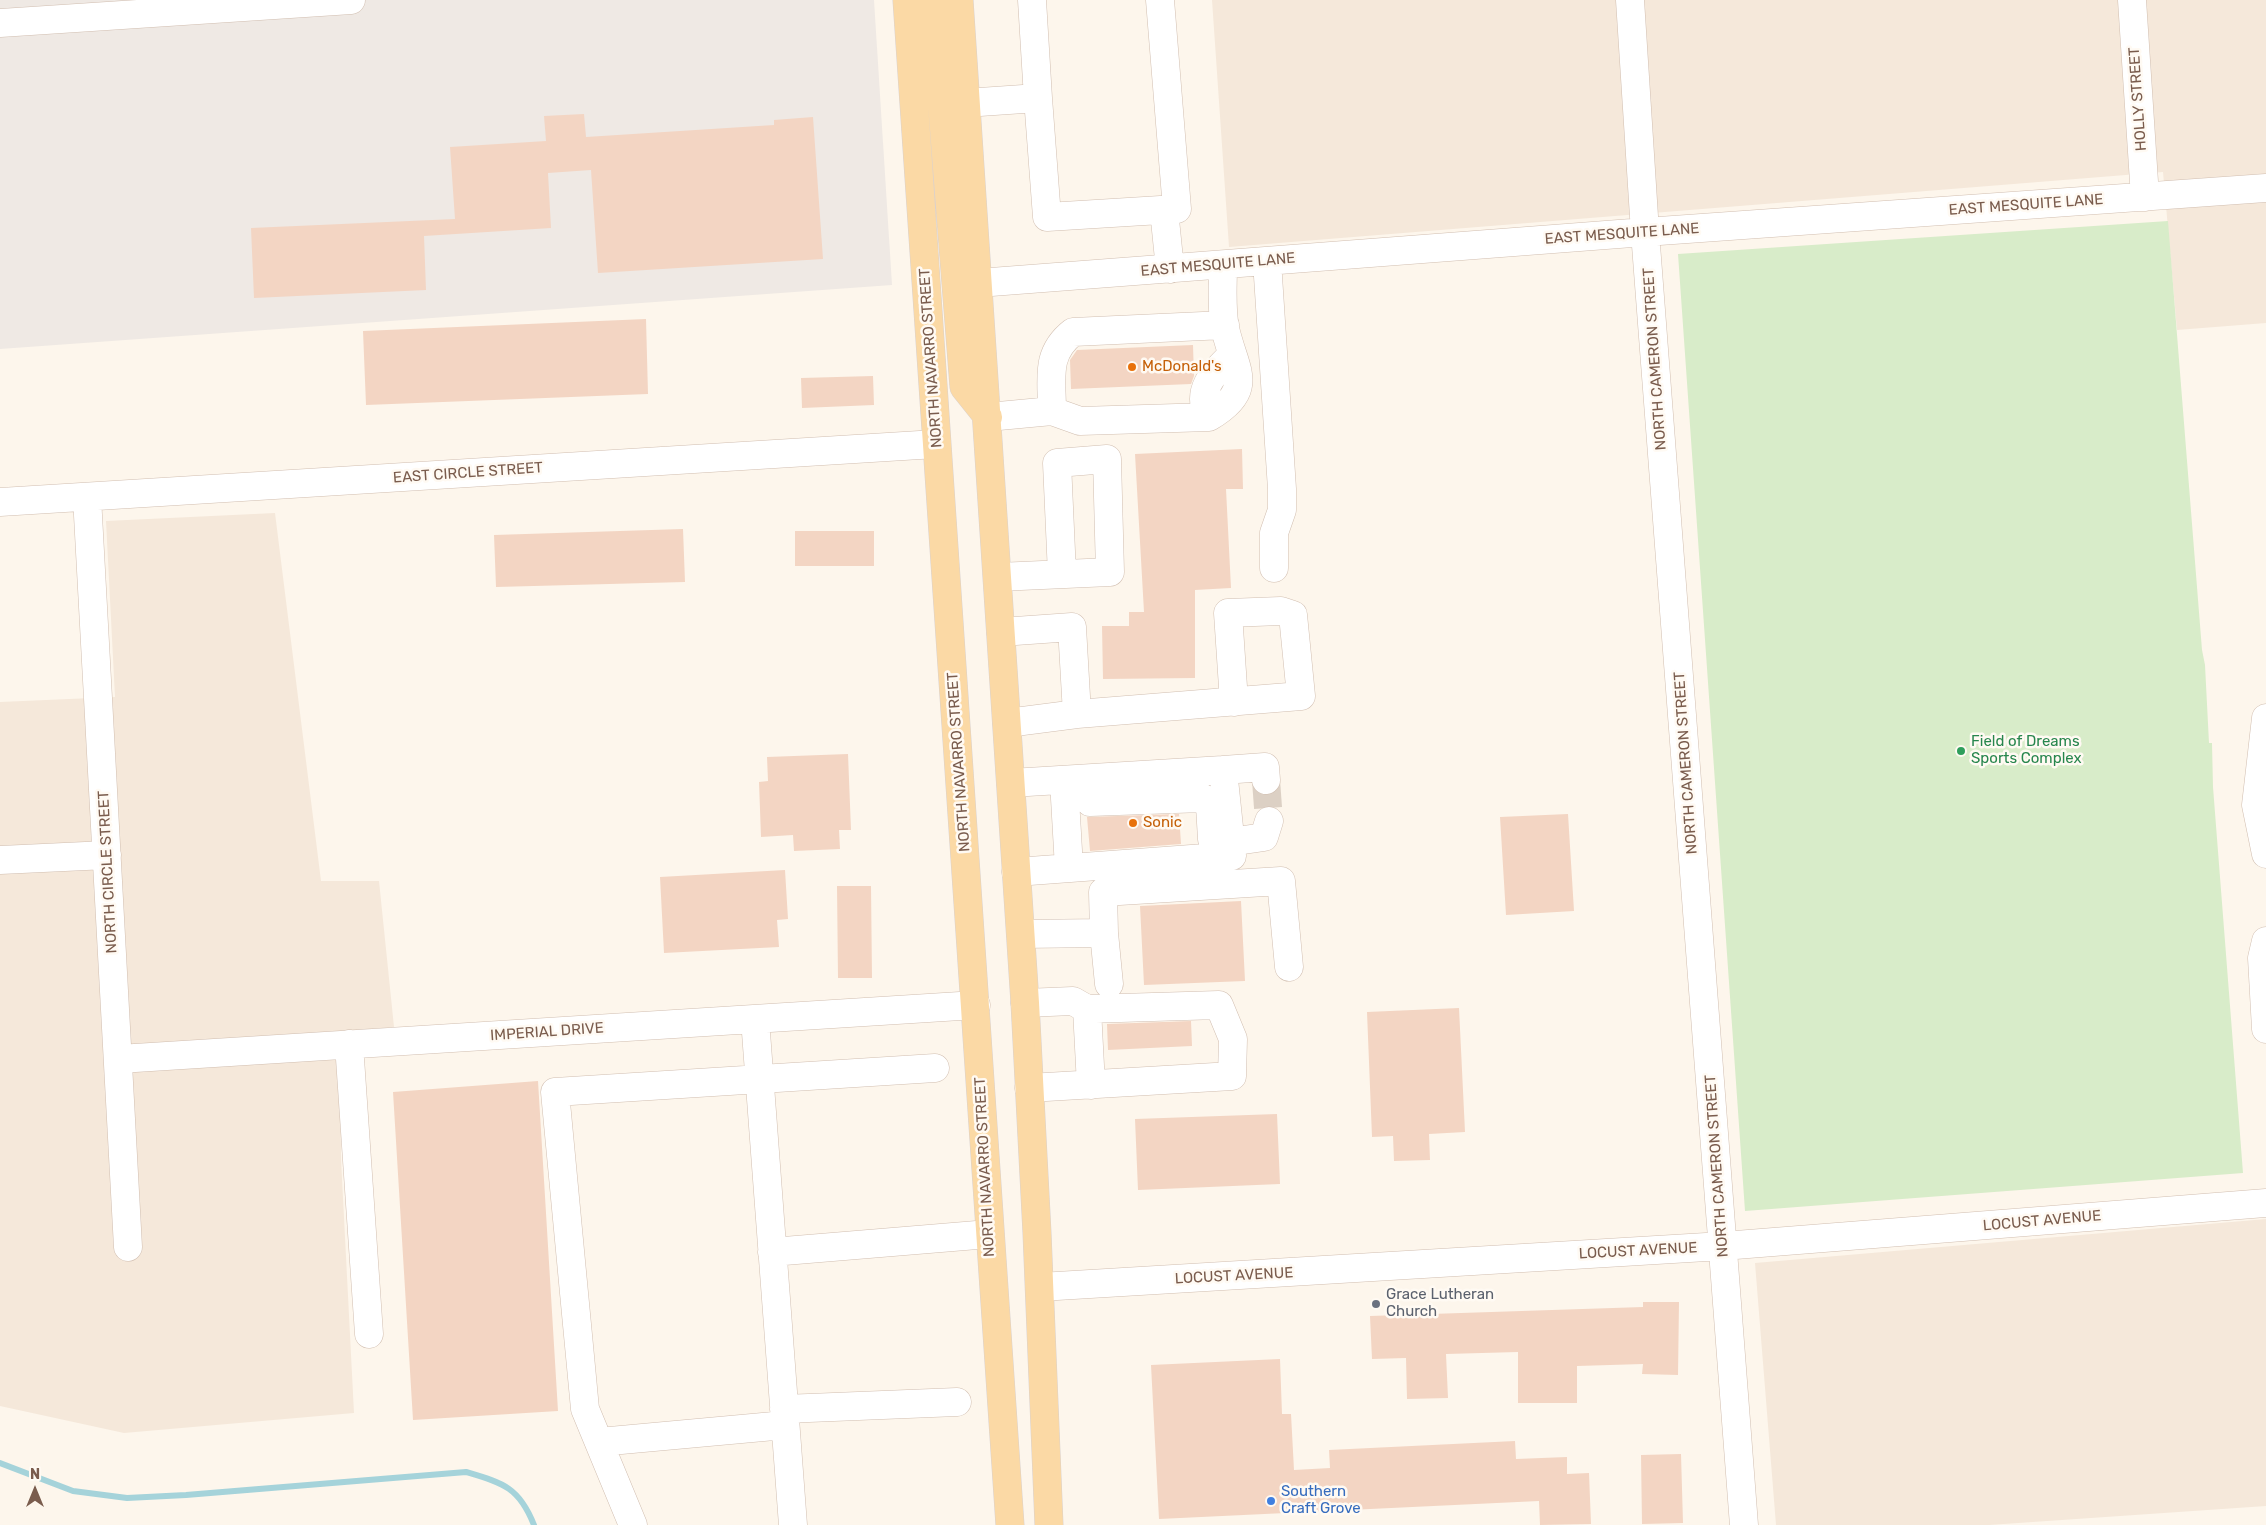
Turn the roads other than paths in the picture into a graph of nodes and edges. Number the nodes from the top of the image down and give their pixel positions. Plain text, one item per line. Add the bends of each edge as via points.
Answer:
1 (351, 0) edge
2 (907, 0) edge
3 (934, 0) edge
4 (959, 0) edge
5 (1032, 0) edge
6 (1160, 0) edge
7 (1630, 0) edge
8 (2132, 0) edge
9 (0, 23) edge
10 (1038, 98) junction
11 (965, 103) junction
12 (2266, 188) edge
13 (2145, 197) junction
14 (1164, 210) junction
15 (1645, 232) junction
16 (1267, 261) junction
17 (1222, 265) junction
18 (1170, 269) junction
19 (978, 283) junction
20 (1225, 325) junction
21 (1052, 410) junction
22 (988, 417) junction
23 (936, 444) junction
24 (87, 497) junction
25 (0, 502) edge
26 (1274, 568) dead end
27 (1062, 574) dead end
28 (998, 577) junction
29 (1001, 632) junction
30 (1234, 702) dead end
31 (1077, 714) junction
32 (2266, 718) edge
33 (1007, 723) junction
34 (1222, 770) junction
35 (1266, 780) tunnel mouth
36 (1067, 781) junction
37 (1011, 783) junction
38 (2261, 809) edge
39 (1270, 822) tunnel mouth
40 (1222, 850) junction
41 (2266, 854) edge
42 (107, 855) junction
43 (0, 860) edge
44 (1069, 868) junction
45 (1016, 872) junction
46 (1104, 933) junction
47 (1020, 934) junction
48 (2266, 941) edge
49 (1289, 967) dead end
50 (1109, 984) dead end
51 (1025, 1003) junction
52 (976, 1005) junction
53 (1087, 1009) junction
54 (755, 1019) junction
55 (2266, 1023) edge
56 (2266, 1029) edge
57 (349, 1044) junction
58 (118, 1059) junction
59 (934, 1068) dead end
60 (759, 1079) junction
61 (1091, 1085) junction
62 (1029, 1088) junction
63 (2266, 1203) edge
64 (989, 1234) junction
65 (1723, 1246) junction
66 (128, 1248) dead end
67 (772, 1252) junction
68 (1040, 1288) junction
69 (369, 1334) dead end
70 (957, 1402) dead end
71 (785, 1417) junction
72 (599, 1442) junction
73 (634, 1525) edge
74 (793, 1525) edge
75 (1010, 1525) edge
76 (1049, 1525) edge
77 (1744, 1525) edge

1 - 9 street
2 - 23 main road, NORTH NAVARRO STREET
3 - 22 main road via 964,387
4 - 11 main road
5 - 10 street
6 - 14 street via 1177,209
7 - 15 street, NORTH CAMERON STREET
8 - 13 street, HOLLY STREET
10 - 11 street
10 - 14 street via 1046,217
11 - 19 main road
12 - 13 street, EAST MESQUITE LANE
13 - 15 street, EAST MESQUITE LANE
14 - 18 street
15 - 16 street, EAST MESQUITE LANE
15 - 65 street, NORTH CAMERON STREET
16 - 17 street, EAST MESQUITE LANE
16 - 26 street via 1282,489 1282,510 1274,533
17 - 18 street, EAST MESQUITE LANE
17 - 20 street
18 - 19 street, EAST MESQUITE LANE
19 - 22 main road
20 - 21 street via 1073,332 1061,341 1053,356
20 - 21 street via 1232,355 1206,384 1203,407 1209,417 1080,421
21 - 22 street
22 - 28 main road
23 - 24 street, EAST CIRCLE STREET
23 - 52 main road, NORTH NAVARRO STREET
24 - 25 street, EAST CIRCLE STREET
24 - 42 street, NORTH CIRCLE STREET
27 - 28 street
28 - 29 main road
29 - 31 street via 1072,627
29 - 33 main road
30 - 31 street
31 - 33 street
32 - 38 street
33 - 37 main road
34 - 35 street via 1265,767
34 - 36 street
34 - 40 street
36 - 37 street
36 - 40 street via 1090,802 1202,798 1210,806
36 - 44 street
37 - 45 main road
38 - 41 street
39 - 40 street via 1264,837
40 - 44 street
42 - 43 street
42 - 58 street, NORTH CIRCLE STREET
44 - 45 street
45 - 47 main road
46 - 47 street
46 - 49 street via 1103,892 1281,881
46 - 50 street
47 - 51 main road
48 - 55 street via 2262,958
51 - 53 street via 1074,1001
51 - 62 main road
52 - 54 street, IMPERIAL DRIVE
52 - 64 main road, NORTH NAVARRO STREET
53 - 61 street
53 - 61 street via 1219,1005 1233,1039 1232,1076
54 - 57 street, IMPERIAL DRIVE
54 - 60 street
55 - 56 street
57 - 58 street, IMPERIAL DRIVE
57 - 69 street
58 - 66 street, NORTH CIRCLE STREET
59 - 60 street
60 - 67 street
60 - 72 street via 555,1092 585,1409
61 - 62 street
62 - 68 main road
63 - 65 street, LOCUST AVENUE
64 - 67 street
64 - 75 main road, NORTH NAVARRO STREET
65 - 68 street, LOCUST AVENUE
65 - 77 street, NORTH CAMERON STREET
67 - 71 street
68 - 76 main road
70 - 71 street
71 - 72 street
71 - 74 street
72 - 73 street

